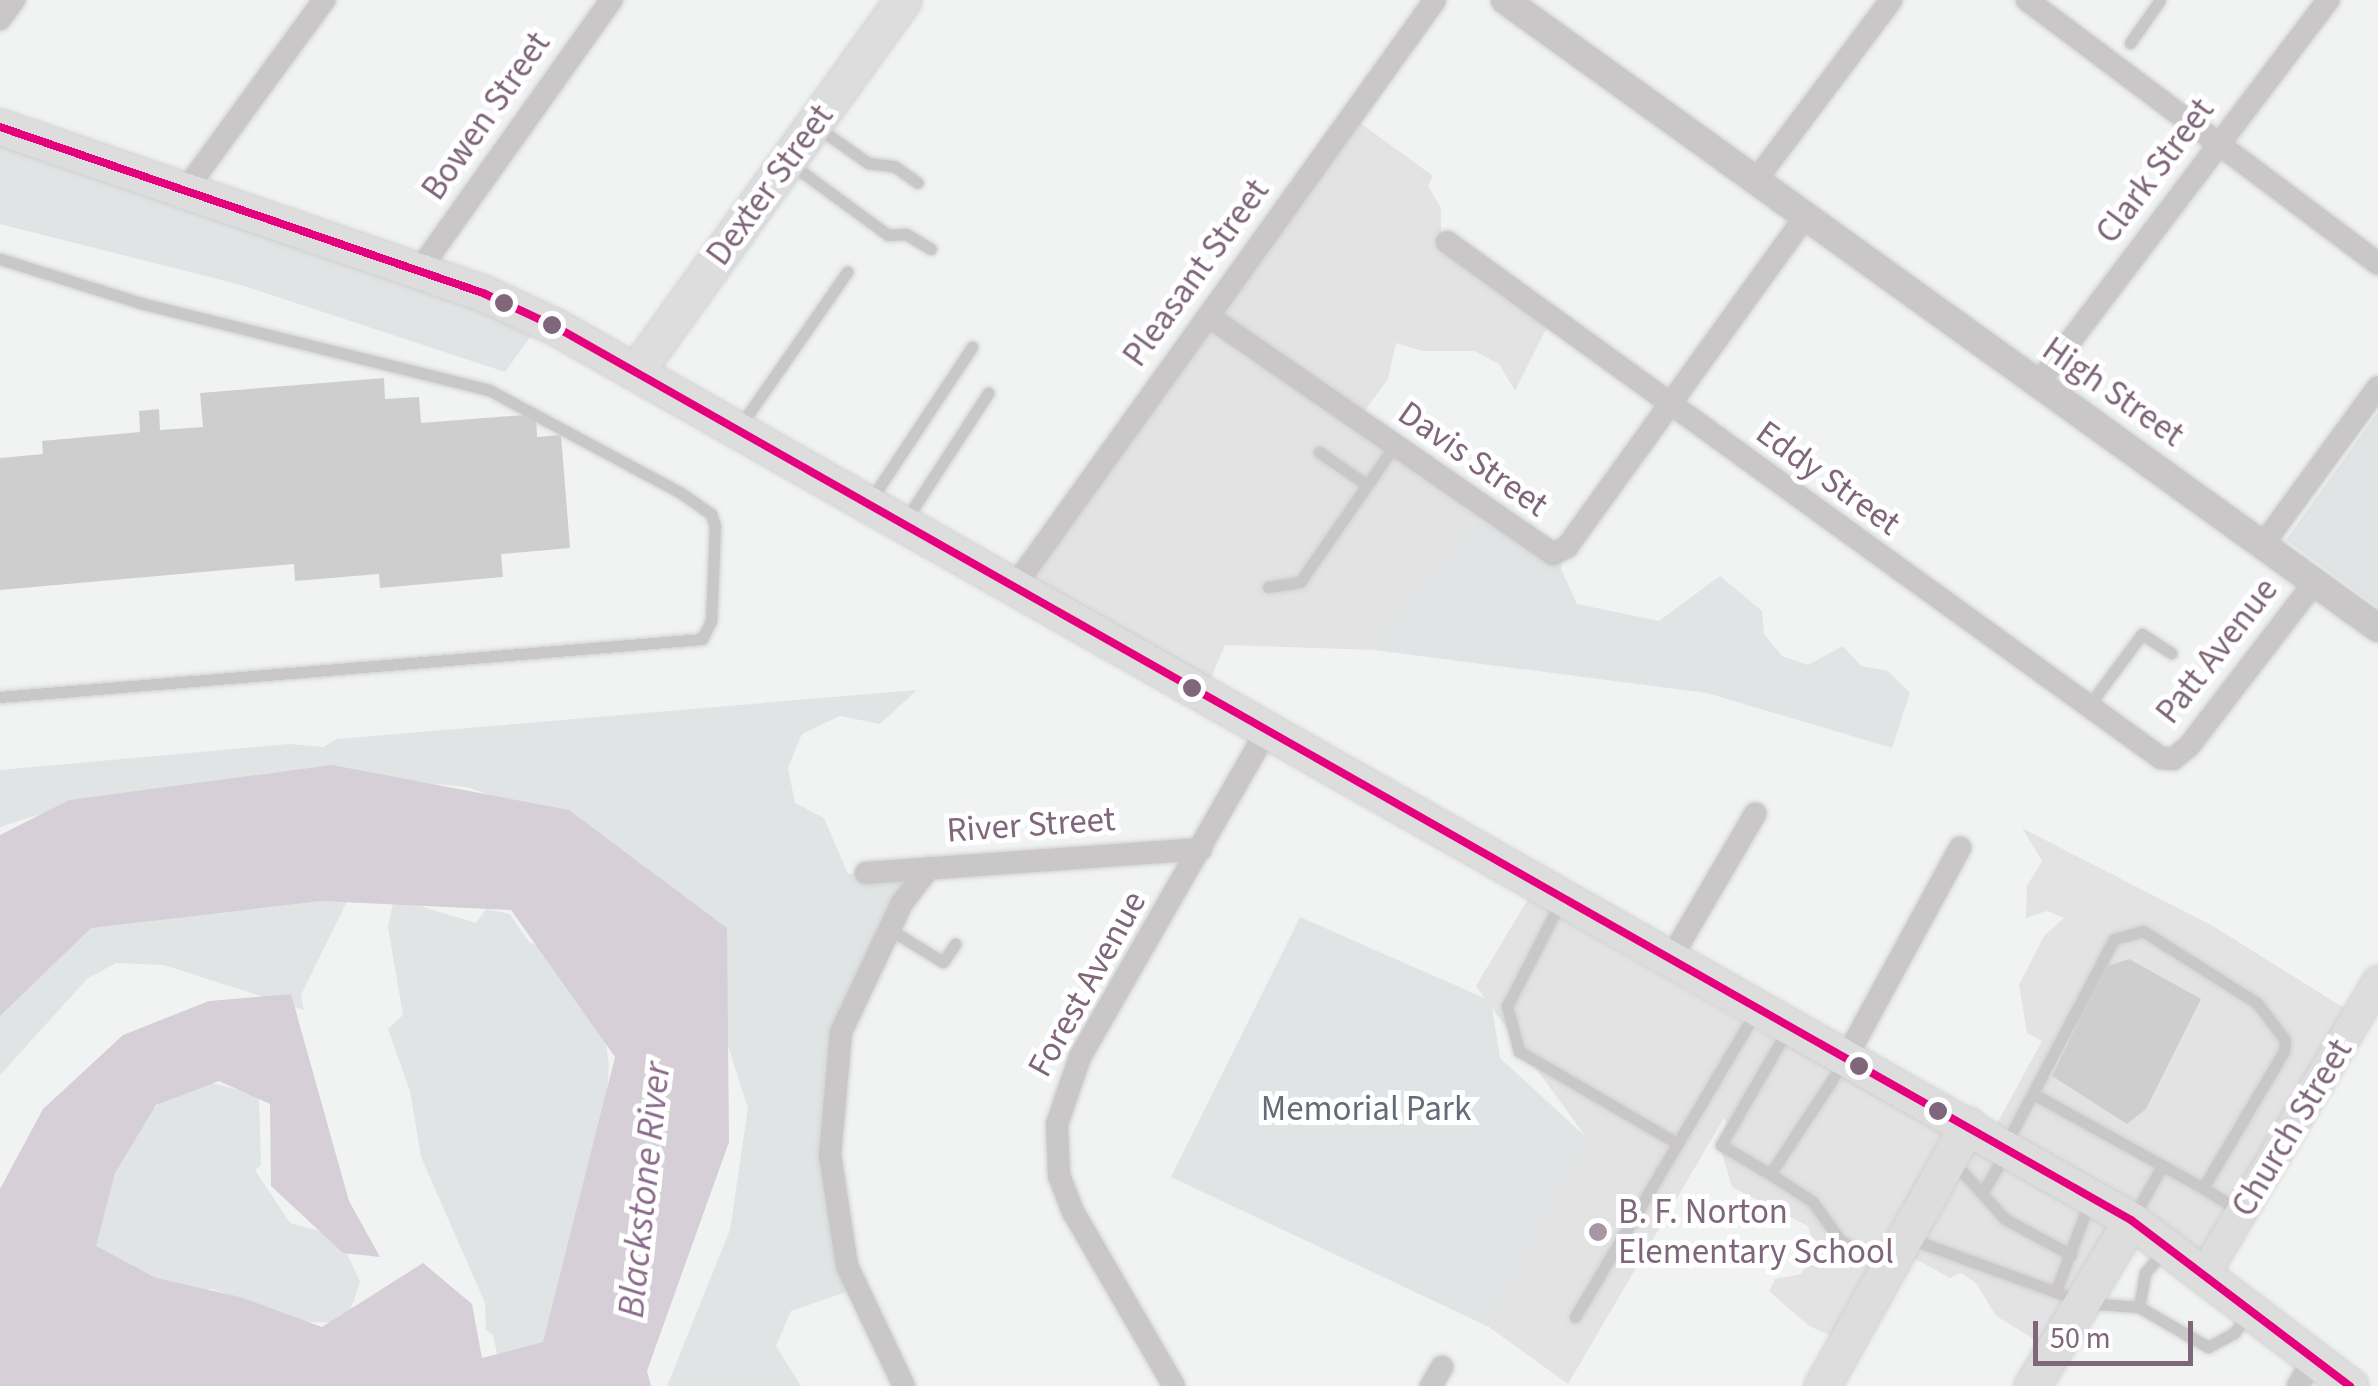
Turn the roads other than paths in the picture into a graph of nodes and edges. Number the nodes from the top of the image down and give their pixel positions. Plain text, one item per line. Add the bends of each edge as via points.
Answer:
1 (14, 0) edge
2 (324, 0) edge
3 (610, 0) edge
4 (902, 0) edge
5 (1435, 0) edge
6 (1506, 0) edge
7 (1891, 0) edge
8 (2026, 0) edge
9 (2160, 0) edge
10 (2328, 0) edge
11 (0, 19) edge
12 (2130, 43) dead end
13 (813, 125) junction
14 (0, 127) edge
15 (2220, 143) junction
16 (787, 161) junction
17 (1756, 180) junction
18 (918, 183) dead end
19 (187, 188) junction
20 (1805, 217) junction
21 (1447, 242) dead end
22 (931, 250) dead end
23 (0, 259) edge
24 (2378, 264) edge
25 (418, 272) junction
26 (847, 272) dead end
27 (1208, 316) junction
28 (972, 347) dead end
29 (637, 370) junction
30 (2038, 385) junction
31 (2378, 387) edge
32 (988, 393) dead end
33 (1668, 404) junction
34 (737, 429) junction
35 (1394, 446) junction
36 (1319, 452) dead end
37 (1367, 486) junction
38 (867, 504) junction
39 (902, 524) junction
40 (2264, 543) junction
41 (2315, 582) junction
42 (1014, 587) junction
43 (1268, 587) dead end
44 (2378, 628) edge
45 (2171, 653) dead end
46 (0, 698) edge
47 (2087, 708) junction
48 (1267, 730) junction
49 (2173, 760) joint
50 (1754, 814) dead end
51 (1960, 848) dead end
52 (1202, 849) junction
53 (929, 868) junction
54 (866, 872) dead end
55 (1562, 898) junction
56 (889, 929) junction
57 (956, 944) dead end
58 (1671, 958) junction
59 (2378, 982) edge
60 (1758, 1007) junction
61 (1790, 1025) junction
62 (1847, 1056) junction
63 (2037, 1096) junction
64 (1968, 1125) junction
65 (1678, 1144) junction
66 (2006, 1147) junction
67 (1949, 1159) junction
68 (2162, 1166) junction
69 (1770, 1174) junction
70 (2203, 1188) junction
71 (1983, 1192) junction
72 (2091, 1197) junction
73 (2242, 1212) junction
74 (2132, 1220) junction
75 (2168, 1246) junction
76 (1898, 1251) junction
77 (2071, 1256) junction
78 (2205, 1273) junction
79 (2071, 1295) junction
80 (2139, 1307) junction
81 (2252, 1310) junction
82 (1575, 1317) dead end
83 (2306, 1372) edge
84 (1165, 1383) edge
85 (904, 1386) edge
86 (1822, 1386) edge
87 (2032, 1386) edge
88 (2350, 1386) edge

1 - 11 street
2 - 19 street
3 - 25 street, Bowen Street
4 - 13 main road, Dexter Street
5 - 27 street, Pleasant Street
6 - 17 street, High Street
7 - 17 street
8 - 15 street
9 - 12 lane
10 - 15 street, Clark Street
13 - 16 main road, Dexter Street
13 - 18 lane via 868,164 894,166
14 - 19 main road
15 - 24 street
15 - 30 street, Clark Street
16 - 22 lane via 888,234 906,234
16 - 29 main road, Dexter Street
17 - 20 street, High Street
19 - 25 main road
20 - 30 street, High Street
20 - 33 street, Davis Street
21 - 33 street, Eddy Street
23 - 46 lane via 140,304 489,390 681,493 716,526 710,621 702,639
25 - 29 main road via 522,310
26 - 34 lane
27 - 35 street, Davis Street
27 - 42 street, Pleasant Street
28 - 38 lane
29 - 34 main road
30 - 40 street, High Street
31 - 40 street
32 - 39 lane
33 - 35 street, Davis Street via 1568,547 1553,554
33 - 47 street, Eddy Street
34 - 38 main road
35 - 37 lane
36 - 37 lane
37 - 43 lane via 1300,582
38 - 39 main road
39 - 42 main road
40 - 41 street, High Street
41 - 44 street, High Street
41 - 49 street, Patt Avenue
42 - 48 main road
45 - 47 lane via 2142,634
47 - 49 street, Eddy Street via 2149,752
48 - 52 street, Forest Avenue
48 - 55 main road
50 - 58 street
51 - 62 street
52 - 53 street, River Street
52 - 84 street, Forest Avenue via 1080,1057 1057,1124 1059,1176 1073,1212
53 - 54 street, River Street
53 - 56 street
55 - 58 main road
55 - 65 lane via 1507,1006 1520,1051
56 - 57 lane via 943,962
56 - 85 street via 842,1032 831,1178 847,1266
58 - 60 main road
59 - 73 main road, Church Street
60 - 61 main road
60 - 65 lane
61 - 62 main road
61 - 69 lane via 1721,1145
62 - 64 main road
62 - 69 lane
63 - 66 lane
63 - 68 lane
63 - 70 lane via 2037,1076 2114,939 2143,931 2256,1003 2284,1040 2284,1051
64 - 66 main road
64 - 67 main road
65 - 82 lane
66 - 71 lane
66 - 72 main road
67 - 71 lane
67 - 76 main road
68 - 70 lane
68 - 74 lane
69 - 76 lane via 1812,1200 1841,1241
70 - 73 lane
71 - 77 lane via 2004,1219
72 - 74 main road
72 - 77 lane via 2073,1231
73 - 78 main road, Church Street
74 - 75 main road
74 - 79 main road
75 - 78 main road
75 - 80 lane via 2146,1273
76 - 79 lane
76 - 86 main road
77 - 79 lane
78 - 81 main road
79 - 80 lane
79 - 87 main road
80 - 81 lane via 2208,1347 2234,1333
81 - 83 main road
83 - 88 main road

